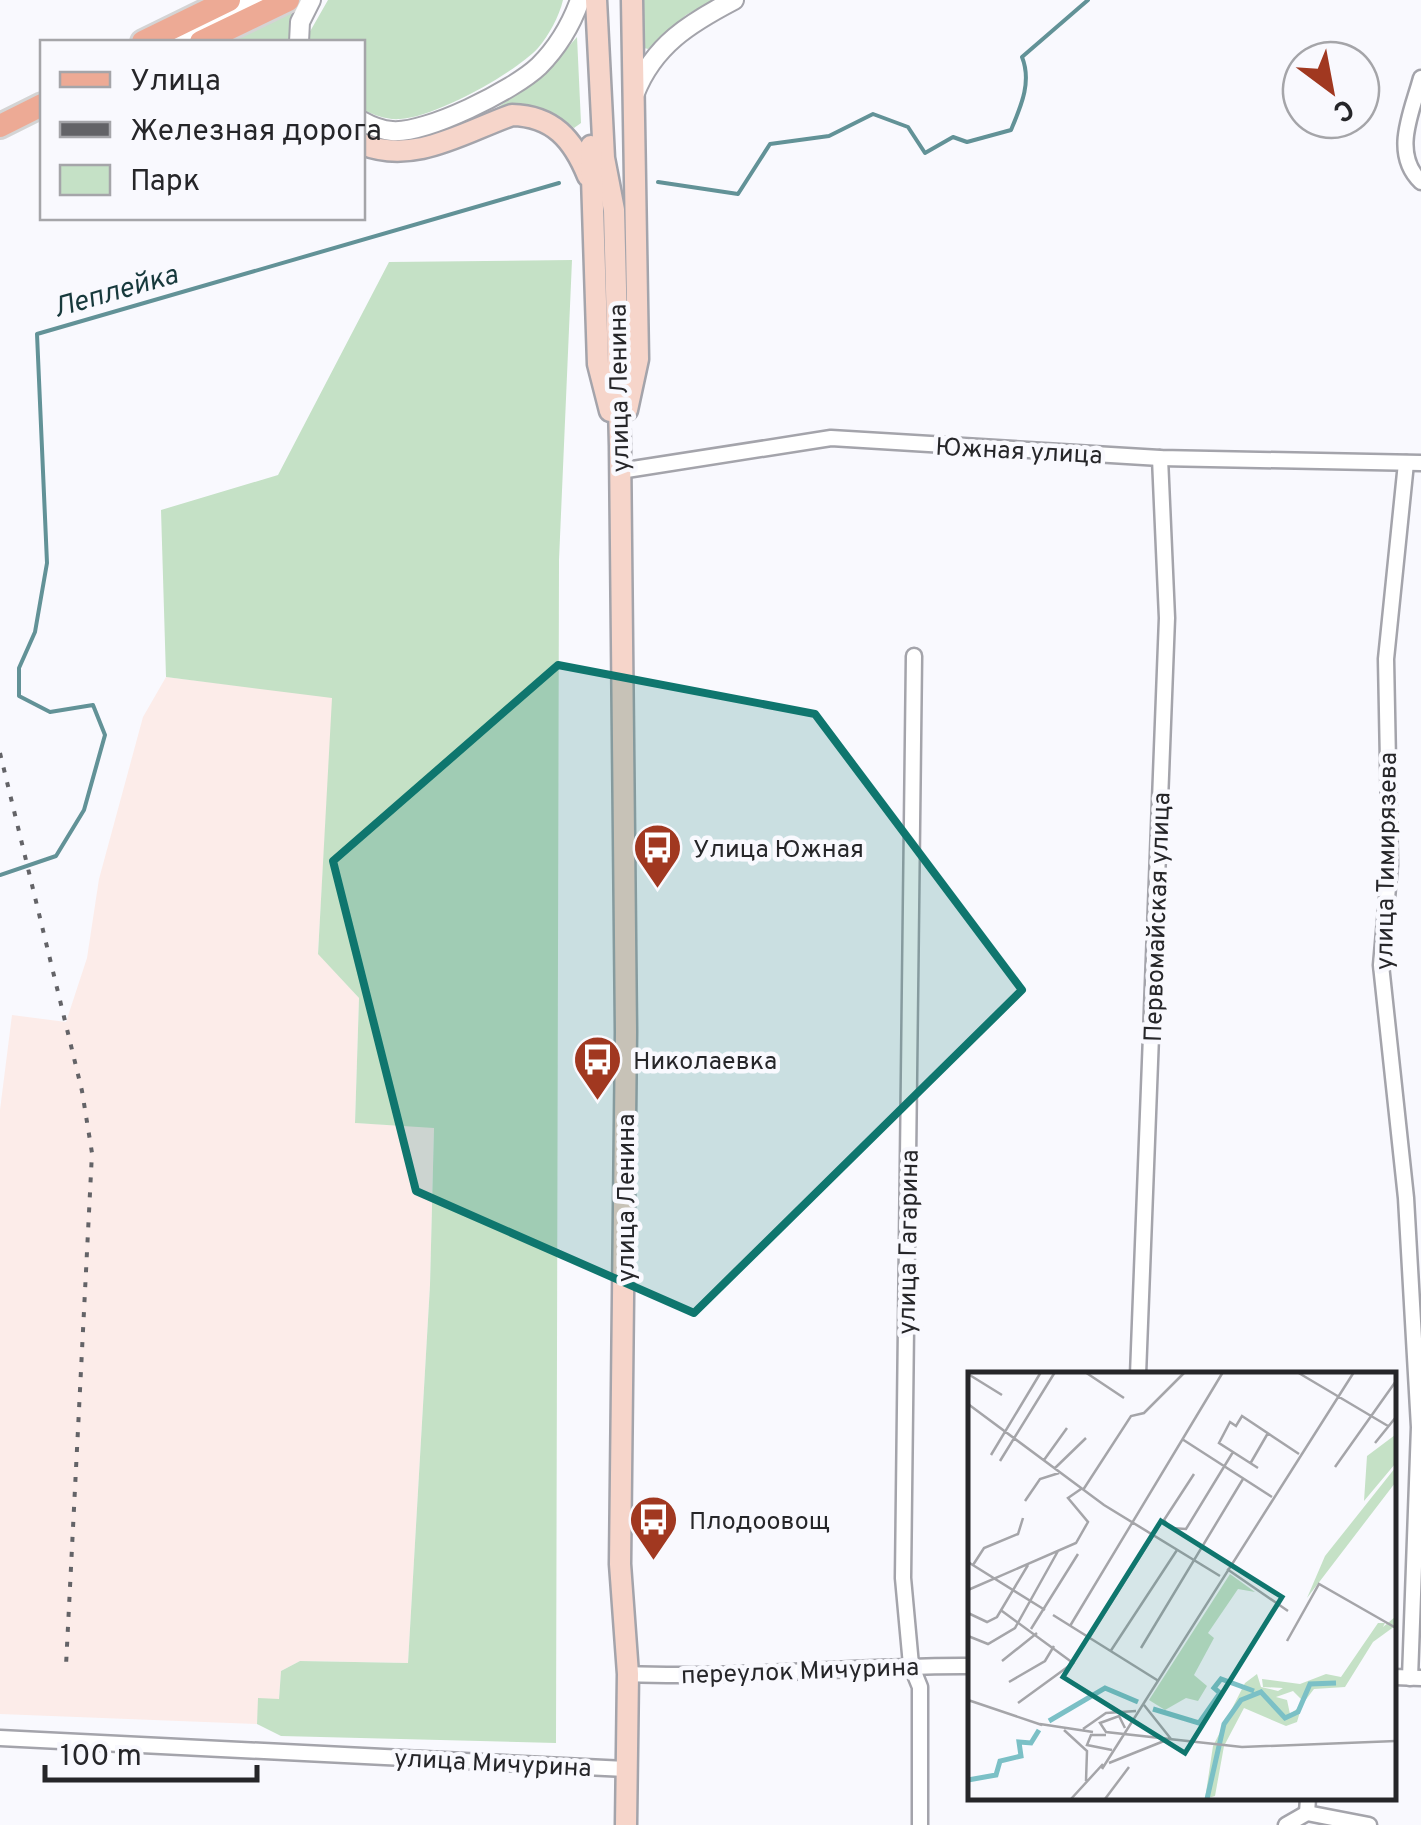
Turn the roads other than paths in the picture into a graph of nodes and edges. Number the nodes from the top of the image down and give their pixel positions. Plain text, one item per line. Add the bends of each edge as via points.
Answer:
1 (229, 0) edge
2 (258, 0) edge
3 (288, 0) edge
4 (311, 0) edge
5 (581, 0) edge
6 (596, 0) edge
7 (620, 0) edge
8 (632, 0) edge
9 (734, 0) edge
10 (147, 40) edge
11 (175, 40) edge
12 (205, 40) edge
13 (299, 40) edge
14 (1421, 78) edge
15 (633, 98) junction
16 (40, 106) edge
17 (365, 121) edge
18 (0, 126) edge
19 (365, 145) edge
20 (1421, 182) edge
21 (593, 189) junction
22 (614, 210) junction
23 (620, 446) junction
24 (1160, 458) junction
25 (1414, 463) edge
26 (620, 471) junction
27 (914, 656) dead end
28 (1138, 1372) edge
29 (911, 1665) junction
30 (968, 1666) edge
31 (628, 1674) junction
32 (1415, 1678) edge
33 (0, 1738) edge
34 (626, 1768) junction
35 (1308, 1805) edge
36 (626, 1825) edge
37 (920, 1825) edge
38 (1286, 1825) edge
39 (1369, 1825) edge

1 - 10 main road
2 - 11 street
3 - 12 main road
4 - 13 street
5 - 17 street via 558,44 514,84 418,128 394,132
5 - 21 main road
6 - 22 main road via 604,158
7 - 22 main road via 622,155
8 - 15 main road
9 - 15 street via 664,45
14 - 20 street via 1405,154
15 - 23 main road via 638,358
16 - 18 main road
19 - 21 main road via 418,150 512,115 528,116 558,128 580,156
21 - 23 main road via 598,364
22 - 23 main road, улица Ленина
23 - 26 main road, улица Ленина
24 - 25 street, Южная улица
24 - 26 street, Южная улица via 830,438
24 - 28 street, Первомайская улица via 1167,618
25 - 32 street, улица Тимирязева via 1386,659 1390,865 1381,965 1406,1198 1418,1427
26 - 31 main road, улица Ленина via 626,1032 620,1564
27 - 29 street, улица Гагарина via 903,1578
29 - 30 street, переулок Мичурина
29 - 31 street, переулок Мичурина
29 - 37 street, улица Гагарина via 920,1687
31 - 34 main road, улица Ленина
33 - 34 street, улица Мичурина
34 - 36 main road, улица Ленина
35 - 38 street
35 - 39 street

